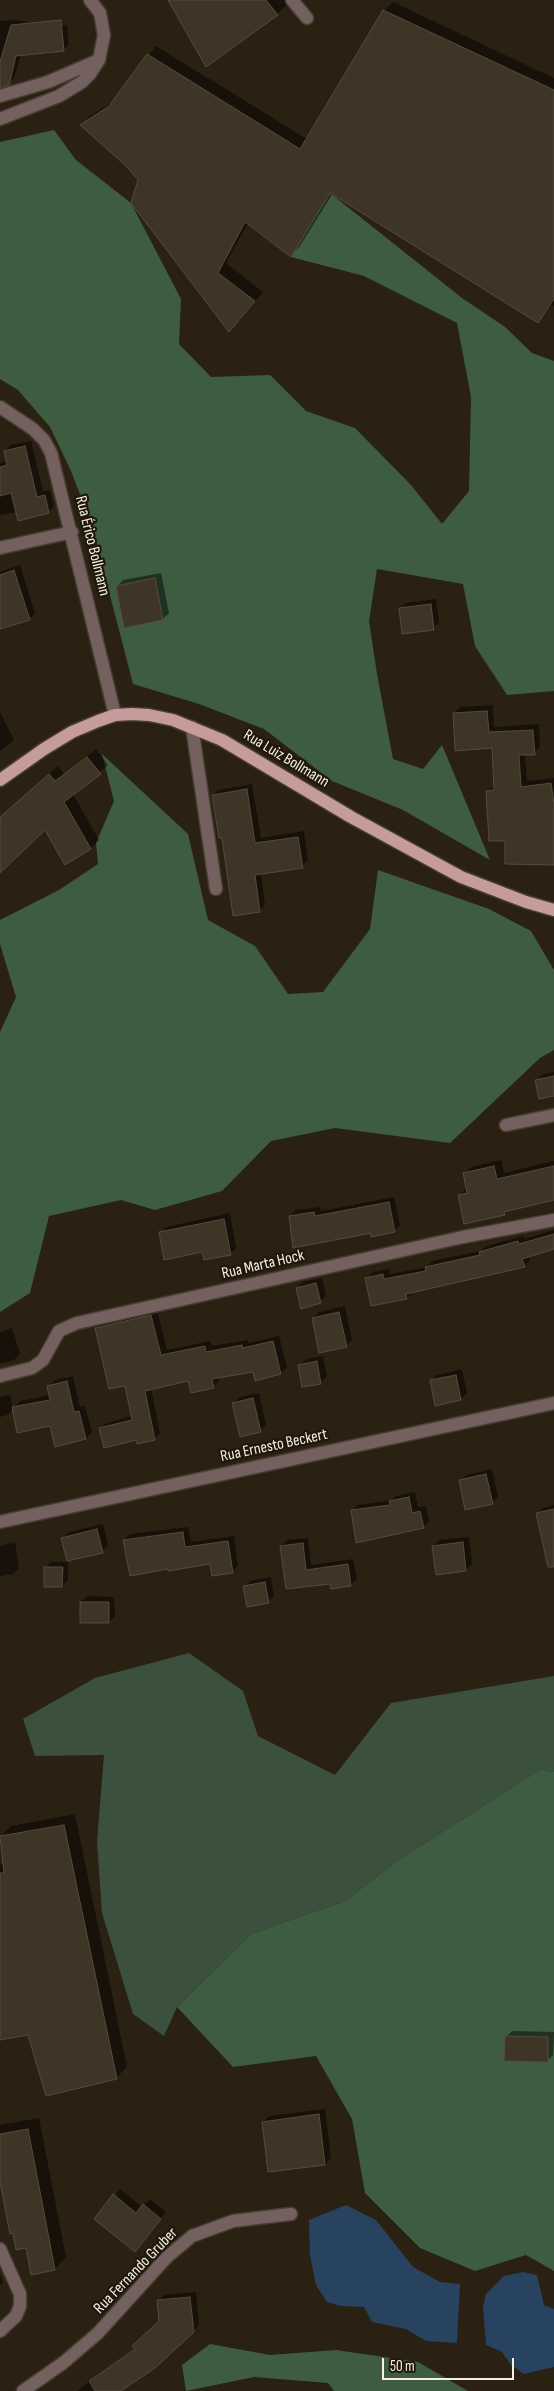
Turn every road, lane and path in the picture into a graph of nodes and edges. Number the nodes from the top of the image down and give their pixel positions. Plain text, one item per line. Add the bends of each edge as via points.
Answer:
1 (90, 0) edge
2 (292, 0) edge
3 (306, 18) dead end
4 (99, 60) junction
5 (0, 96) edge
6 (0, 118) edge
7 (0, 407) edge
8 (72, 532) junction
9 (0, 548) edge
10 (115, 715) junction
11 (192, 727) junction
12 (0, 780) edge
13 (216, 889) dead end
14 (554, 910) edge
15 (554, 1115) edge
16 (506, 1126) dead end
17 (554, 1220) edge
18 (0, 1376) edge
19 (554, 1403) edge
20 (0, 1522) edge
21 (291, 2214) dead end
22 (0, 2249) edge
23 (0, 2332) edge
24 (23, 2391) edge

1 - 4 street via 103,23
2 - 3 street
4 - 5 street via 48,82
4 - 6 street via 90,74 70,90 45,103
7 - 8 street, Rua Érico Bollmann via 44,440 56,468
8 - 9 street
8 - 10 street, Rua Érico Bollmann
10 - 11 main road, Rua Luiz Bollmann via 150,715
10 - 12 main road, Rua Luiz Bollmann via 72,732
11 - 13 street
11 - 14 main road, Rua Luiz Bollmann via 222,740 350,817 461,877
15 - 16 street
17 - 18 street, Rua Marta Hock via 462,1237 77,1323 60,1331 38,1364
19 - 20 street, Rua Ernesto Beckert
21 - 24 street, Rua Fernando Gruber via 233,2221 192,2236 167,2257 98,2333
22 - 23 street via 20,2294 20,2306 16,2316

